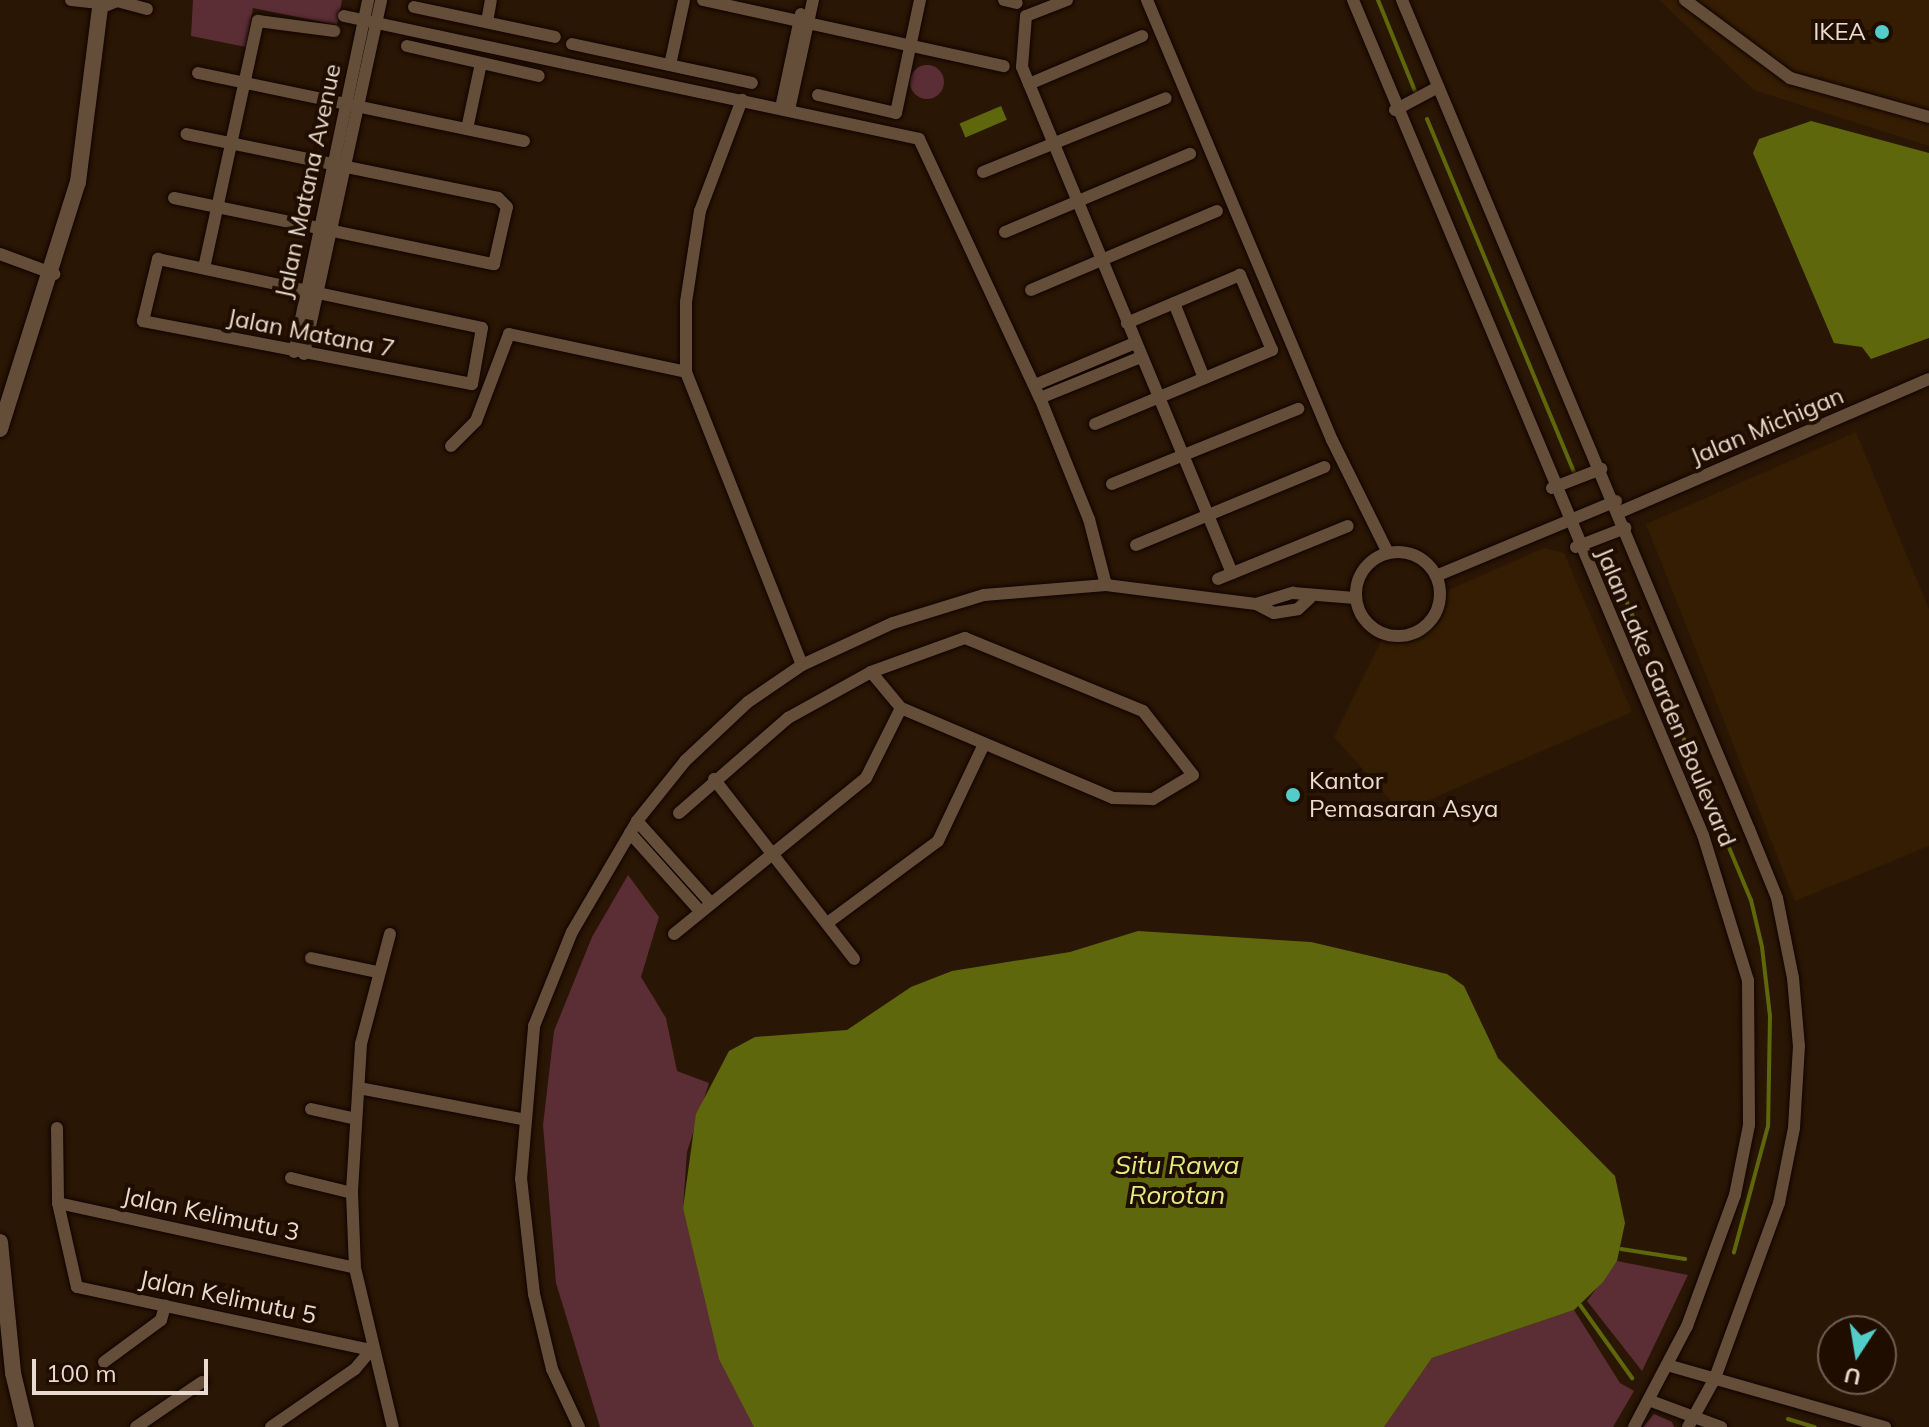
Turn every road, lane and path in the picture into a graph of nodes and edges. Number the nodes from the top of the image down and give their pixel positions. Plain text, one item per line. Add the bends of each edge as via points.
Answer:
1 (71, 0) edge
2 (368, 0) edge
3 (381, 0) edge
4 (491, 0) edge
5 (684, 0) edge
6 (703, 0) edge
7 (804, 0) edge
8 (813, 0) edge
9 (920, 0) edge
10 (1067, 0) edge
11 (1147, 0) edge
12 (1353, 0) edge
13 (1402, 0) edge
14 (1685, 0) edge
15 (96, 4) edge
16 (414, 7) dead end
17 (147, 9) dead end
18 (344, 16) dead end
19 (370, 21) junction
20 (487, 22) junction
21 (804, 22) junction
22 (334, 31) dead end
23 (1142, 36) dead end
24 (555, 37) dead end
25 (572, 44) dead end
26 (910, 45) junction
27 (407, 46) dead end
28 (481, 63) junction
29 (670, 65) junction
30 (1004, 66) dead end
31 (198, 73) dead end
32 (539, 76) dead end
33 (244, 82) junction
34 (752, 83) dead end
35 (1029, 84) junction
36 (1438, 87) junction
37 (818, 95) dead end
38 (1166, 98) dead end
39 (742, 100) junction
40 (352, 105) junction
41 (785, 109) junction
42 (1395, 110) junction
43 (1929, 117) edge
44 (467, 129) junction
45 (186, 134) dead end
46 (524, 141) dead end
47 (231, 143) junction
48 (1054, 144) junction
49 (1190, 154) dead end
50 (339, 165) junction
51 (983, 172) dead end
52 (174, 198) dead end
53 (1077, 201) junction
54 (218, 207) junction
55 (1217, 211) dead end
56 (326, 229) junction
57 (1005, 232) dead end
58 (0, 254) edge
59 (1101, 260) junction
60 (204, 268) junction
61 (45, 271) junction
62 (1031, 290) dead end
63 (312, 291) junction
64 (1174, 303) junction
65 (1127, 323) junction
66 (1135, 343) junction
67 (299, 353) junction
68 (1141, 357) junction
69 (686, 372) junction
70 (1204, 378) junction
71 (1929, 379) edge
72 (1035, 385) junction
73 (1160, 397) junction
74 (1040, 398) junction
75 (1298, 409) dead end
76 (1095, 424) dead end
77 (0, 429) edge
78 (451, 446) dead end
79 (1183, 456) junction
80 (1324, 467) dead end
81 (1601, 469) junction
82 (1112, 484) dead end
83 (1552, 488) junction
84 (1618, 506) junction
85 (1208, 516) junction
86 (1565, 519) junction
87 (1348, 526) dead end
88 (1625, 528) junction
89 (1136, 545) dead end
90 (1576, 547) junction
91 (1388, 553) junction
92 (1232, 573) junction
93 (1436, 576) junction
94 (1218, 579) dead end
95 (1106, 585) junction
96 (1355, 598) junction
97 (802, 665) junction
98 (871, 672) junction
99 (901, 708) junction
100 (984, 744) junction
101 (714, 779) junction
102 (679, 813) dead end
103 (634, 827) junction
104 (773, 850) junction
105 (705, 906) junction
106 (830, 921) junction
107 (390, 934) dead end
108 (674, 934) dead end
109 (311, 958) dead end
110 (854, 959) dead end
111 (377, 972) junction
112 (359, 1088) junction
113 (311, 1109) dead end
114 (356, 1119) junction
115 (522, 1119) junction
116 (57, 1128) dead end
117 (291, 1178) dead end
118 (352, 1193) junction
119 (58, 1203) junction
120 (0, 1242) edge
121 (355, 1268) junction
122 (2, 1272) edge
123 (165, 1306) junction
124 (104, 1362) dead end
125 (1667, 1365) junction
126 (1715, 1378) junction
127 (202, 1382) dead end
128 (1651, 1401) junction
129 (1690, 1423) edge
130 (26, 1427) edge
131 (136, 1427) edge
132 (271, 1427) edge
133 (393, 1427) edge
134 (579, 1427) edge
135 (1634, 1427) edge
136 (1721, 1427) edge
137 (1885, 1427) edge

1 - 15 street
2 - 19 street
3 - 19 street
4 - 20 street
5 - 29 street
6 - 21 street
7 - 21 street
8 - 21 street
9 - 26 street
10 - 35 street via 1026,16 1019,47
11 - 91 street via 1332,440
12 - 42 street, Jalan Lake Garden Boulevard
13 - 36 street, Jalan Lake Garden Boulevard
14 - 43 street via 1781,74
15 - 17 street via 117,1
15 - 61 street via 89,120
16 - 20 street
18 - 19 street
19 - 39 street
19 - 40 street, Jalan Matana Avenue
20 - 24 street
21 - 26 street
21 - 41 street
22 - 33 street via 260,17
23 - 35 street
25 - 29 street
26 - 30 street
26 - 37 street via 896,113
27 - 28 street
28 - 32 street
28 - 44 street
29 - 34 street
31 - 33 street
33 - 40 street
33 - 47 street
35 - 48 street
36 - 42 street
36 - 81 street, Jalan Lake Garden Boulevard
38 - 48 street
39 - 41 street
39 - 69 street via 700,211 686,302
40 - 44 street
40 - 50 street, Jalan Matana Avenue
41 - 72 street via 919,139
42 - 83 street, Jalan Lake Garden Boulevard
44 - 46 street
45 - 47 street
47 - 50 street
47 - 54 street
48 - 51 street
48 - 53 street
49 - 53 street
50 - 56 street, Jalan Matana Avenue
50 - 56 street via 504,201 494,264
52 - 54 street
53 - 57 street
53 - 59 street
54 - 56 street
54 - 60 street
55 - 59 street
56 - 63 street, Jalan Matana Avenue
58 - 61 street
59 - 62 street
59 - 65 street
60 - 63 street
60 - 67 street, Jalan Matana 7 via 158,259 143,321
61 - 77 street
63 - 67 street, Jalan Matana Avenue
63 - 67 street, Jalan Matana 7 via 482,328 470,386
64 - 65 street
64 - 70 street
64 - 70 street via 1240,275 1272,350
65 - 66 street
66 - 68 street
66 - 72 street
68 - 73 street
68 - 74 street
69 - 78 street via 509,334 476,421
69 - 97 street
70 - 73 street
71 - 84 street, Jalan Michigan
72 - 74 street
73 - 76 street
73 - 79 street
74 - 95 street via 1089,519
75 - 79 street
79 - 82 street
79 - 85 street
80 - 85 street
81 - 83 street
81 - 84 street, Jalan Lake Garden Boulevard
83 - 86 street, Jalan Lake Garden Boulevard
84 - 86 street, Jalan Michigan
84 - 88 street, Jalan Lake Garden Boulevard
85 - 89 street
85 - 92 street
86 - 90 street, Jalan Lake Garden Boulevard
86 - 93 street, Jalan Michigan
87 - 92 street
88 - 90 street
88 - 126 street, Jalan Lake Garden Boulevard via 1777,898 1793,978 1799,1046 1794,1128 1756,1278
90 - 125 street, Jalan Lake Garden Boulevard via 1703,835 1748,980 1749,1125 1735,1195
91 - 93 street via 1416,556
91 - 96 street via 1367,565
92 - 94 street
93 - 96 street via 1440,605 1410,635 1371,628
95 - 96 street via 1256,604 1271,594
95 - 97 street via 984,595 893,623
97 - 103 street via 748,702 685,761
98 - 99 street
98 - 100 street via 965,638 1143,711 1193,775 1133,803
98 - 101 street via 788,718
99 - 100 street
99 - 104 street via 866,778
100 - 106 street via 938,841
101 - 102 street
101 - 104 street
103 - 105 street
103 - 115 street via 572,932 534,1026
104 - 105 street
104 - 106 street
105 - 108 street
106 - 110 street
107 - 111 street
109 - 111 street
111 - 112 street
112 - 114 street
112 - 115 street
113 - 114 street
114 - 118 street
115 - 134 street via 521,1179 534,1294 552,1369
116 - 119 street
117 - 118 street
118 - 121 street
119 - 121 street, Jalan Kelimutu 3
119 - 123 street, Jalan Kelimutu 5 via 77,1287
120 - 122 street
121 - 133 street
122 - 130 street via 13,1373
123 - 124 street via 161,1320
123 - 132 street, Jalan Kelimutu 5 via 371,1350 355,1369
125 - 126 street
125 - 128 street, Jalan Lake Garden Boulevard
126 - 129 street, Jalan Lake Garden Boulevard
126 - 137 street
127 - 131 street
128 - 129 street
128 - 135 street, Jalan Lake Garden Boulevard
129 - 136 street

